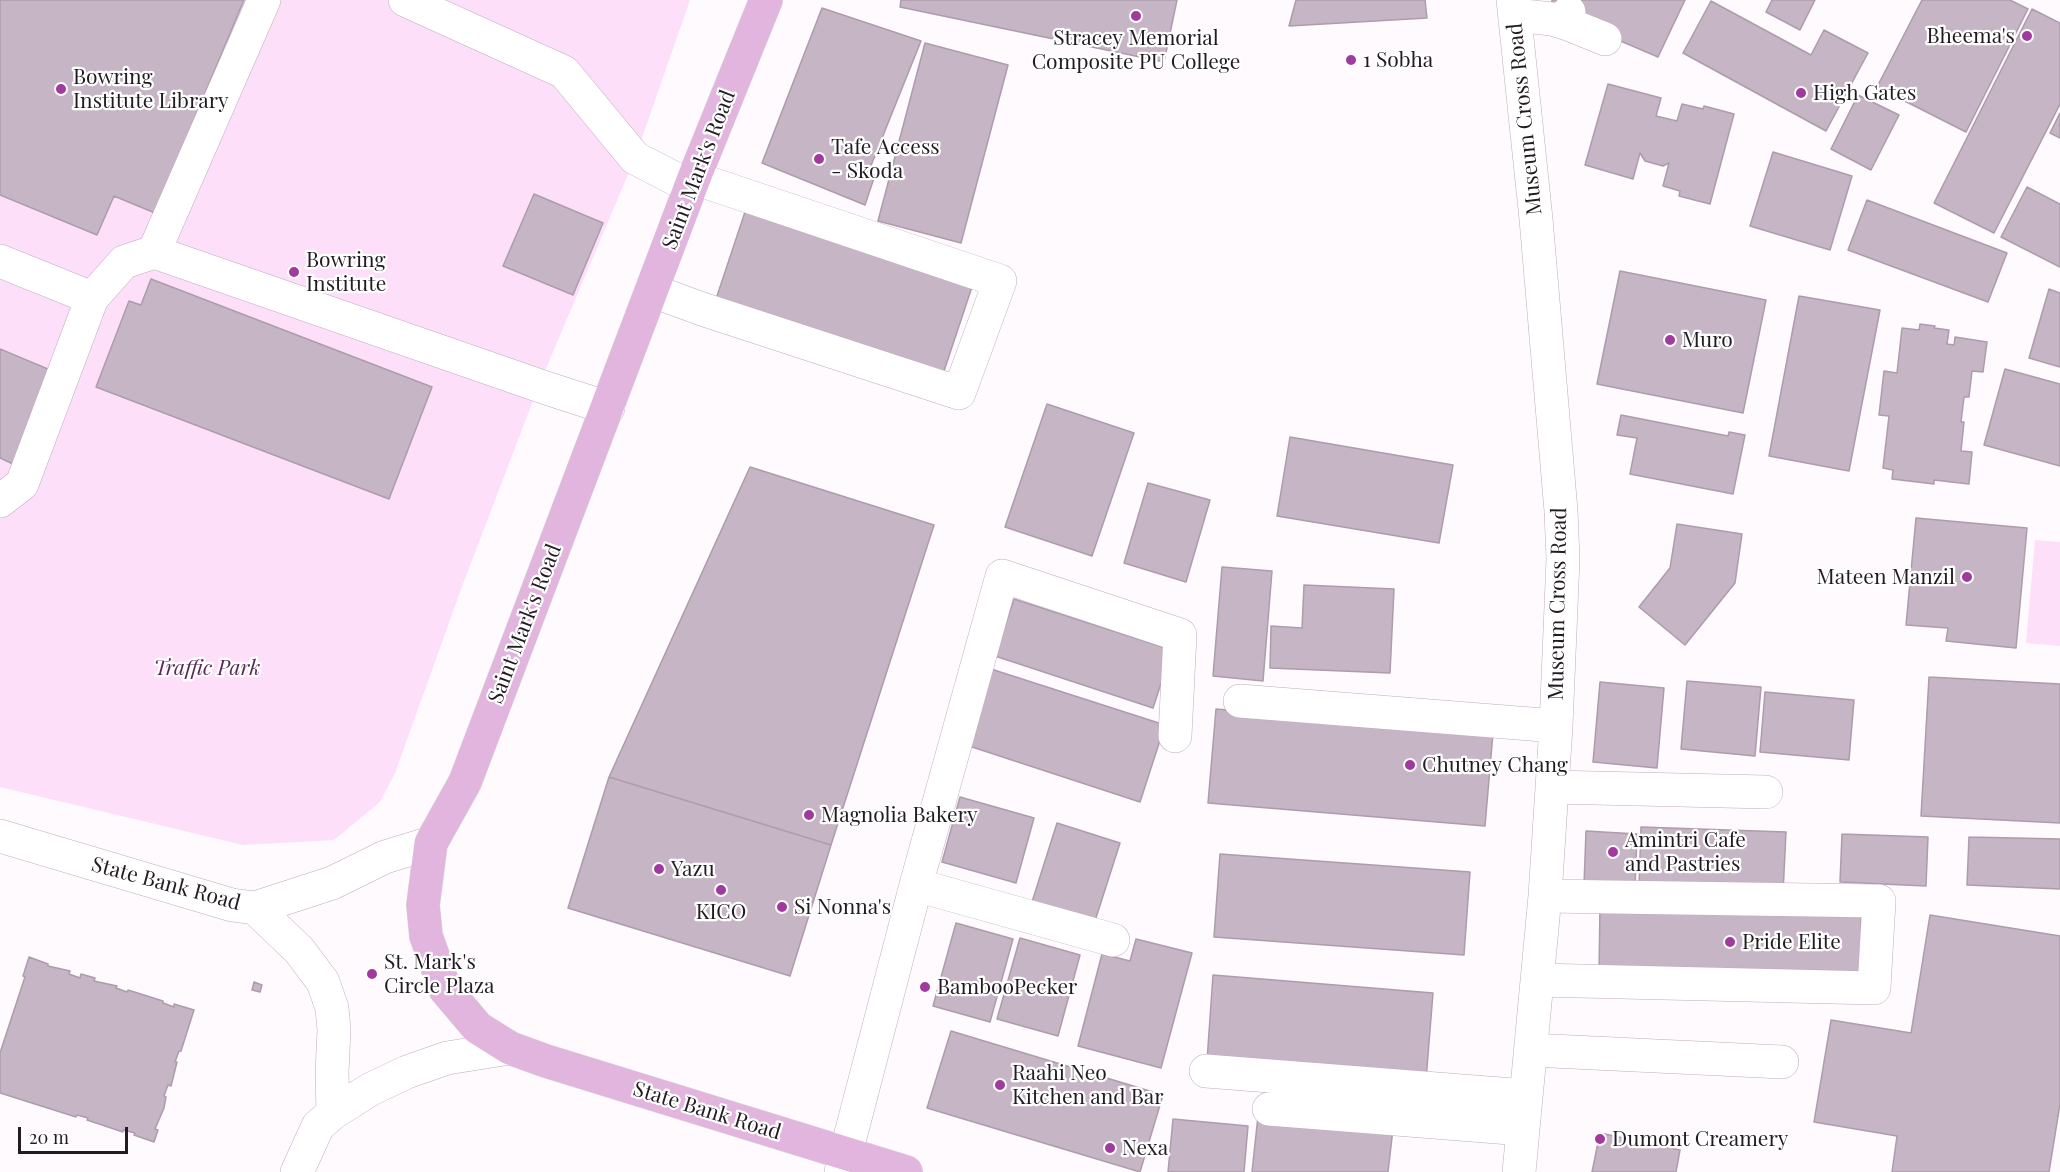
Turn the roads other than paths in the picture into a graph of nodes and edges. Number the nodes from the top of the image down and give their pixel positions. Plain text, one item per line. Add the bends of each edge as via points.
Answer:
1 (264, 0) edge
2 (405, 0) edge
3 (766, 0) edge
4 (1514, 7) edge
5 (1605, 39) dead end
6 (693, 183) junction
7 (154, 252) junction
8 (0, 261) edge
9 (653, 291) junction
10 (92, 298) junction
11 (608, 408) junction
12 (0, 501) edge
13 (1240, 701) dead end
14 (1556, 726) junction
15 (1175, 735) dead end
16 (1552, 787) junction
17 (1766, 792) dead end
18 (0, 836) edge
19 (431, 843) junction
20 (916, 885) junction
21 (1545, 896) junction
22 (255, 908) junction
23 (1113, 940) dead end
24 (1538, 980) junction
25 (510, 1048) junction
26 (1531, 1050) junction
27 (1782, 1062) dead end
28 (1206, 1071) dead end
29 (1526, 1096) junction
30 (1269, 1109) dead end
31 (333, 1113) junction
32 (1523, 1129) junction
33 (844, 1163) edge
34 (297, 1172) edge
35 (906, 1172) edge
36 (1519, 1172) edge

1 - 7 street
2 - 6 street via 564,72 635,158
3 - 6 main road, Saint Mark's Road
4 - 5 street via 1552,20 1569,18
4 - 14 street, Museum Cross Road via 1561,511 1563,560
6 - 9 main road, Saint Mark's Road
6 - 9 street via 1000,281 959,393
7 - 10 street via 124,262
7 - 11 street
8 - 10 street
9 - 11 main road, Saint Mark's Road
10 - 12 street via 22,484
11 - 19 main road, Saint Mark's Road via 465,782
13 - 14 street
14 - 16 street, Museum Cross Road
15 - 20 street via 1180,635 1002,576
16 - 17 street
16 - 21 street, Museum Cross Road
18 - 22 street, State Bank Road via 232,905
19 - 22 street, State Bank Road via 385,857 332,883
19 - 25 main road, Saint Mark's Road via 423,905 426,936 436,970 445,989 478,1028
20 - 23 street
20 - 33 street
21 - 24 street, Museum Cross Road
21 - 24 street via 1879,902 1874,988
22 - 31 street via 299,950 323,982 334,1030
24 - 26 street, Museum Cross Road
25 - 31 street via 447,1058 407,1072
25 - 33 main road, State Bank Road
26 - 27 street
26 - 29 street, Museum Cross Road
28 - 29 street
29 - 32 street, Museum Cross Road
30 - 32 street
31 - 34 street via 318,1126
32 - 36 street, Museum Cross Road
33 - 35 main road, State Bank Road

